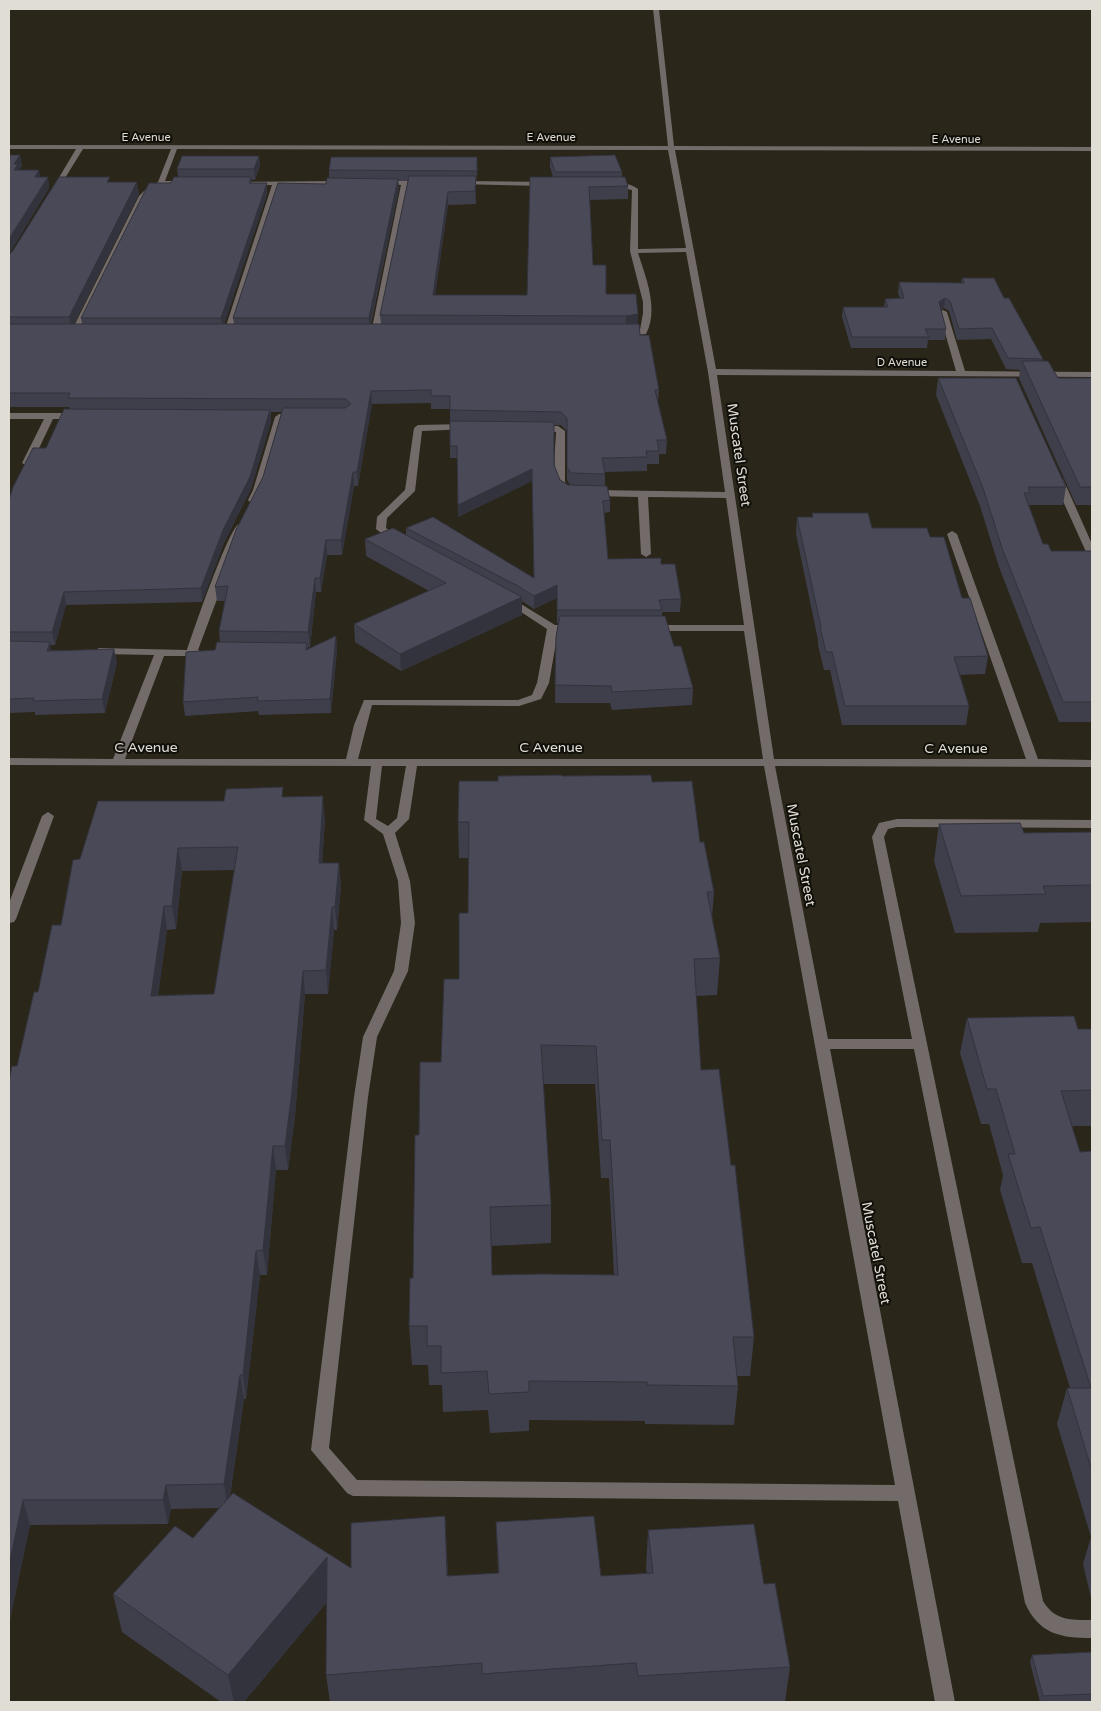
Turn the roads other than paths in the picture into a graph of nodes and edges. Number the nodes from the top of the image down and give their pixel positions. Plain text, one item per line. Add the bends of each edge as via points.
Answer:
1 (656, 9) edge
2 (9, 146) edge
3 (81, 147) junction
4 (175, 147) junction
5 (671, 148) junction
6 (1092, 149) edge
7 (162, 183) junction
8 (190, 183) edge
9 (228, 183) edge
10 (276, 183) junction
11 (345, 183) edge
12 (375, 183) edge
13 (405, 183) junction
14 (434, 183) edge
15 (454, 183) edge
16 (551, 184) edge
17 (599, 185) edge
18 (49, 198) edge
19 (690, 250) junction
20 (634, 251) junction
21 (943, 312) edge
22 (84, 332) edge
23 (218, 332) edge
24 (228, 332) junction
25 (237, 332) edge
26 (384, 333) edge
27 (616, 334) edge
28 (712, 372) junction
29 (961, 373) junction
30 (1092, 374) edge
31 (9, 416) edge
32 (50, 416) junction
33 (90, 416) edge
34 (308, 417) edge
35 (478, 428) edge
36 (524, 428) edge
37 (1053, 468) edge
38 (21, 474) edge
39 (643, 494) junction
40 (730, 495) junction
41 (952, 534) dead end
42 (407, 546) edge
43 (646, 554) dead end
44 (1092, 554) edge
45 (495, 592) edge
46 (553, 628) junction
47 (585, 628) edge
48 (642, 628) edge
49 (750, 628) junction
50 (85, 651) edge
51 (160, 652) junction
52 (191, 653) junction
53 (210, 653) edge
54 (9, 762) edge
55 (118, 762) junction
56 (351, 762) junction
57 (377, 762) junction
58 (412, 762) junction
59 (769, 763) junction
60 (1034, 763) junction
61 (1092, 763) edge
62 (48, 816) dead end
63 (1092, 824) edge
64 (389, 832) junction
65 (9, 920) edge
66 (821, 1044) junction
67 (921, 1044) junction
68 (906, 1493) junction
69 (1092, 1629) edge
70 (945, 1702) edge

1 - 5 street, Muscatel Street
2 - 3 street, E Avenue
3 - 4 street, E Avenue
3 - 18 street
4 - 5 street, E Avenue
4 - 7 street
5 - 6 street, E Avenue
5 - 19 street, Muscatel Street
7 - 8 street
7 - 22 street via 143,196 70,332
9 - 10 street
10 - 11 street
10 - 24 street
12 - 13 street
13 - 14 street
13 - 26 street via 370,333
15 - 16 street
17 - 20 street via 635,189
19 - 20 street
19 - 28 street, Muscatel Street
20 - 27 street via 645,295 647,323 643,332
21 - 29 street
23 - 24 street
24 - 25 street
28 - 29 street, D Avenue
28 - 40 street, Muscatel Street
29 - 30 street, D Avenue via 1012,377
31 - 32 street
32 - 33 street
32 - 38 street
34 - 52 street via 274,417 258,490 231,544
35 - 42 street via 422,427 417,430 410,492 382,517 381,529
36 - 39 street via 561,431 562,487 568,492
37 - 44 street
39 - 40 street
39 - 43 street
40 - 49 street, Muscatel Street
41 - 60 street
45 - 46 street
46 - 47 street
46 - 56 street via 537,698 519,703 368,702
48 - 49 street
49 - 59 street, Muscatel Street
50 - 51 street
51 - 52 street
51 - 55 street
52 - 53 street
54 - 55 street, C Avenue
55 - 56 street, C Avenue
56 - 57 street, C Avenue
57 - 58 street, C Avenue
57 - 64 street via 370,820
58 - 59 street, C Avenue
58 - 64 street via 403,820
59 - 60 street, C Avenue
59 - 66 street, Muscatel Street
60 - 61 street, C Avenue
62 - 65 street
63 - 67 street via 897,823 883,826 878,837
64 - 68 street via 404,880 408,923 401,971 370,1037 320,1450 353,1488
66 - 67 street
66 - 68 street, Muscatel Street
67 - 69 street via 1034,1603 1039,1615 1063,1629
68 - 70 street, Muscatel Street

